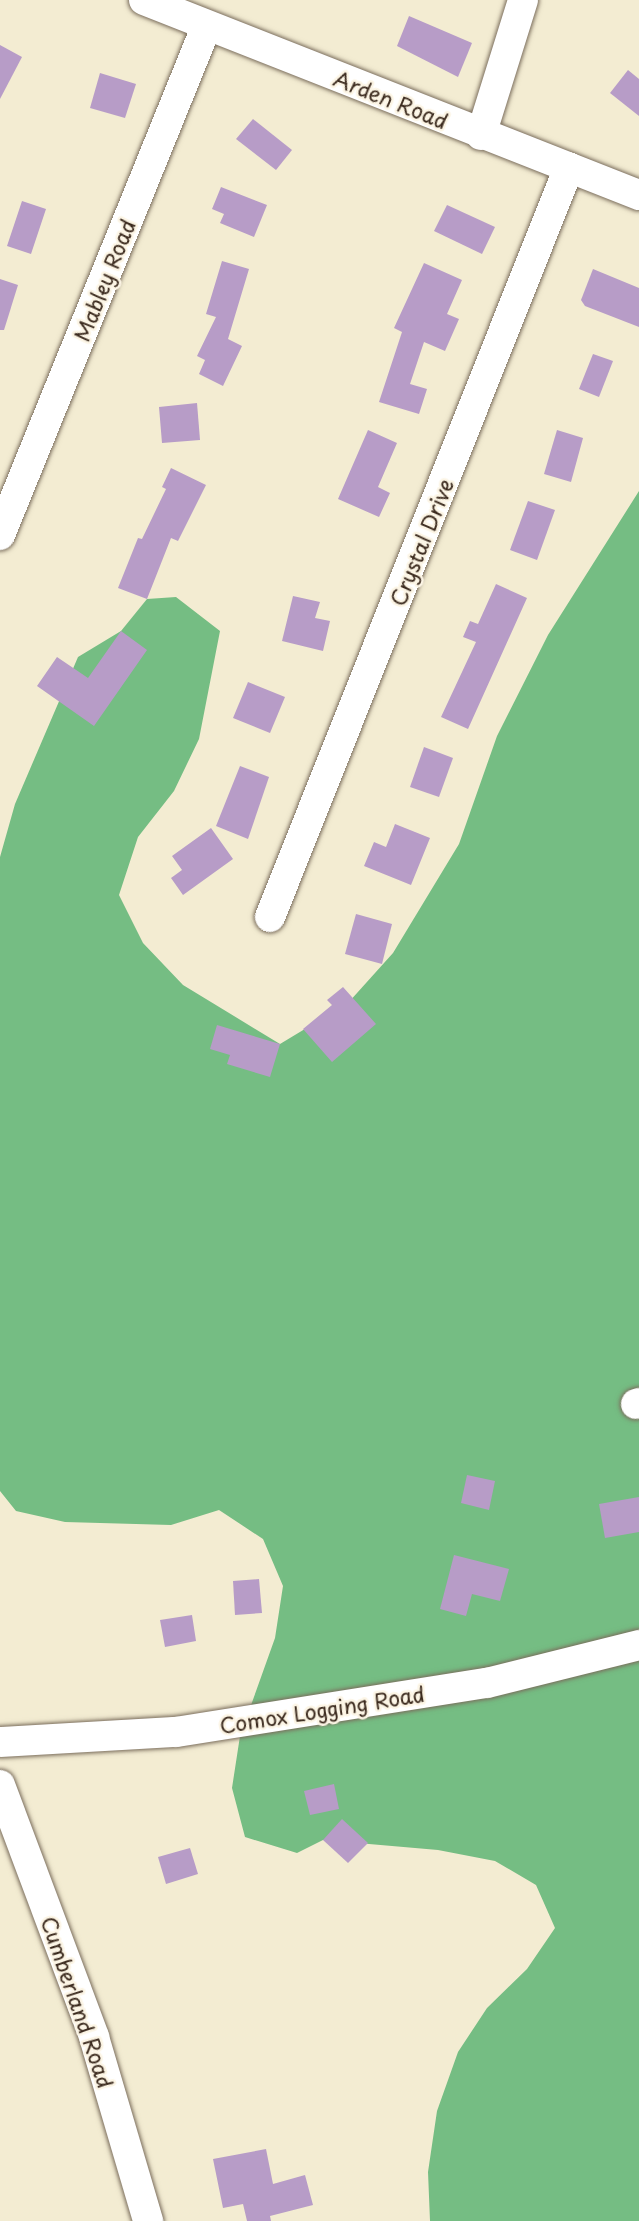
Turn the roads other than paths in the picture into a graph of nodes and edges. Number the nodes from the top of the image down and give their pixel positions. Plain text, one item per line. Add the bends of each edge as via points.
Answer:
1 (144, 0) edge
2 (523, 0) edge
3 (207, 25) junction
4 (481, 135) junction
5 (569, 167) junction
6 (639, 195) edge
7 (0, 535) edge
8 (270, 917) dead end
9 (639, 1645) edge
10 (0, 1742) edge
11 (0, 1785) edge
12 (148, 2221) edge

1 - 3 street, Arden Road
2 - 4 street
3 - 4 street, Arden Road
3 - 7 street, Mabley Road
4 - 5 street, Arden Road
5 - 6 street, Arden Road
5 - 8 street, Crystal Drive
9 - 10 street, Comox Logging Road via 487,1683 176,1732
11 - 12 street, Cumberland Road via 94,2037

